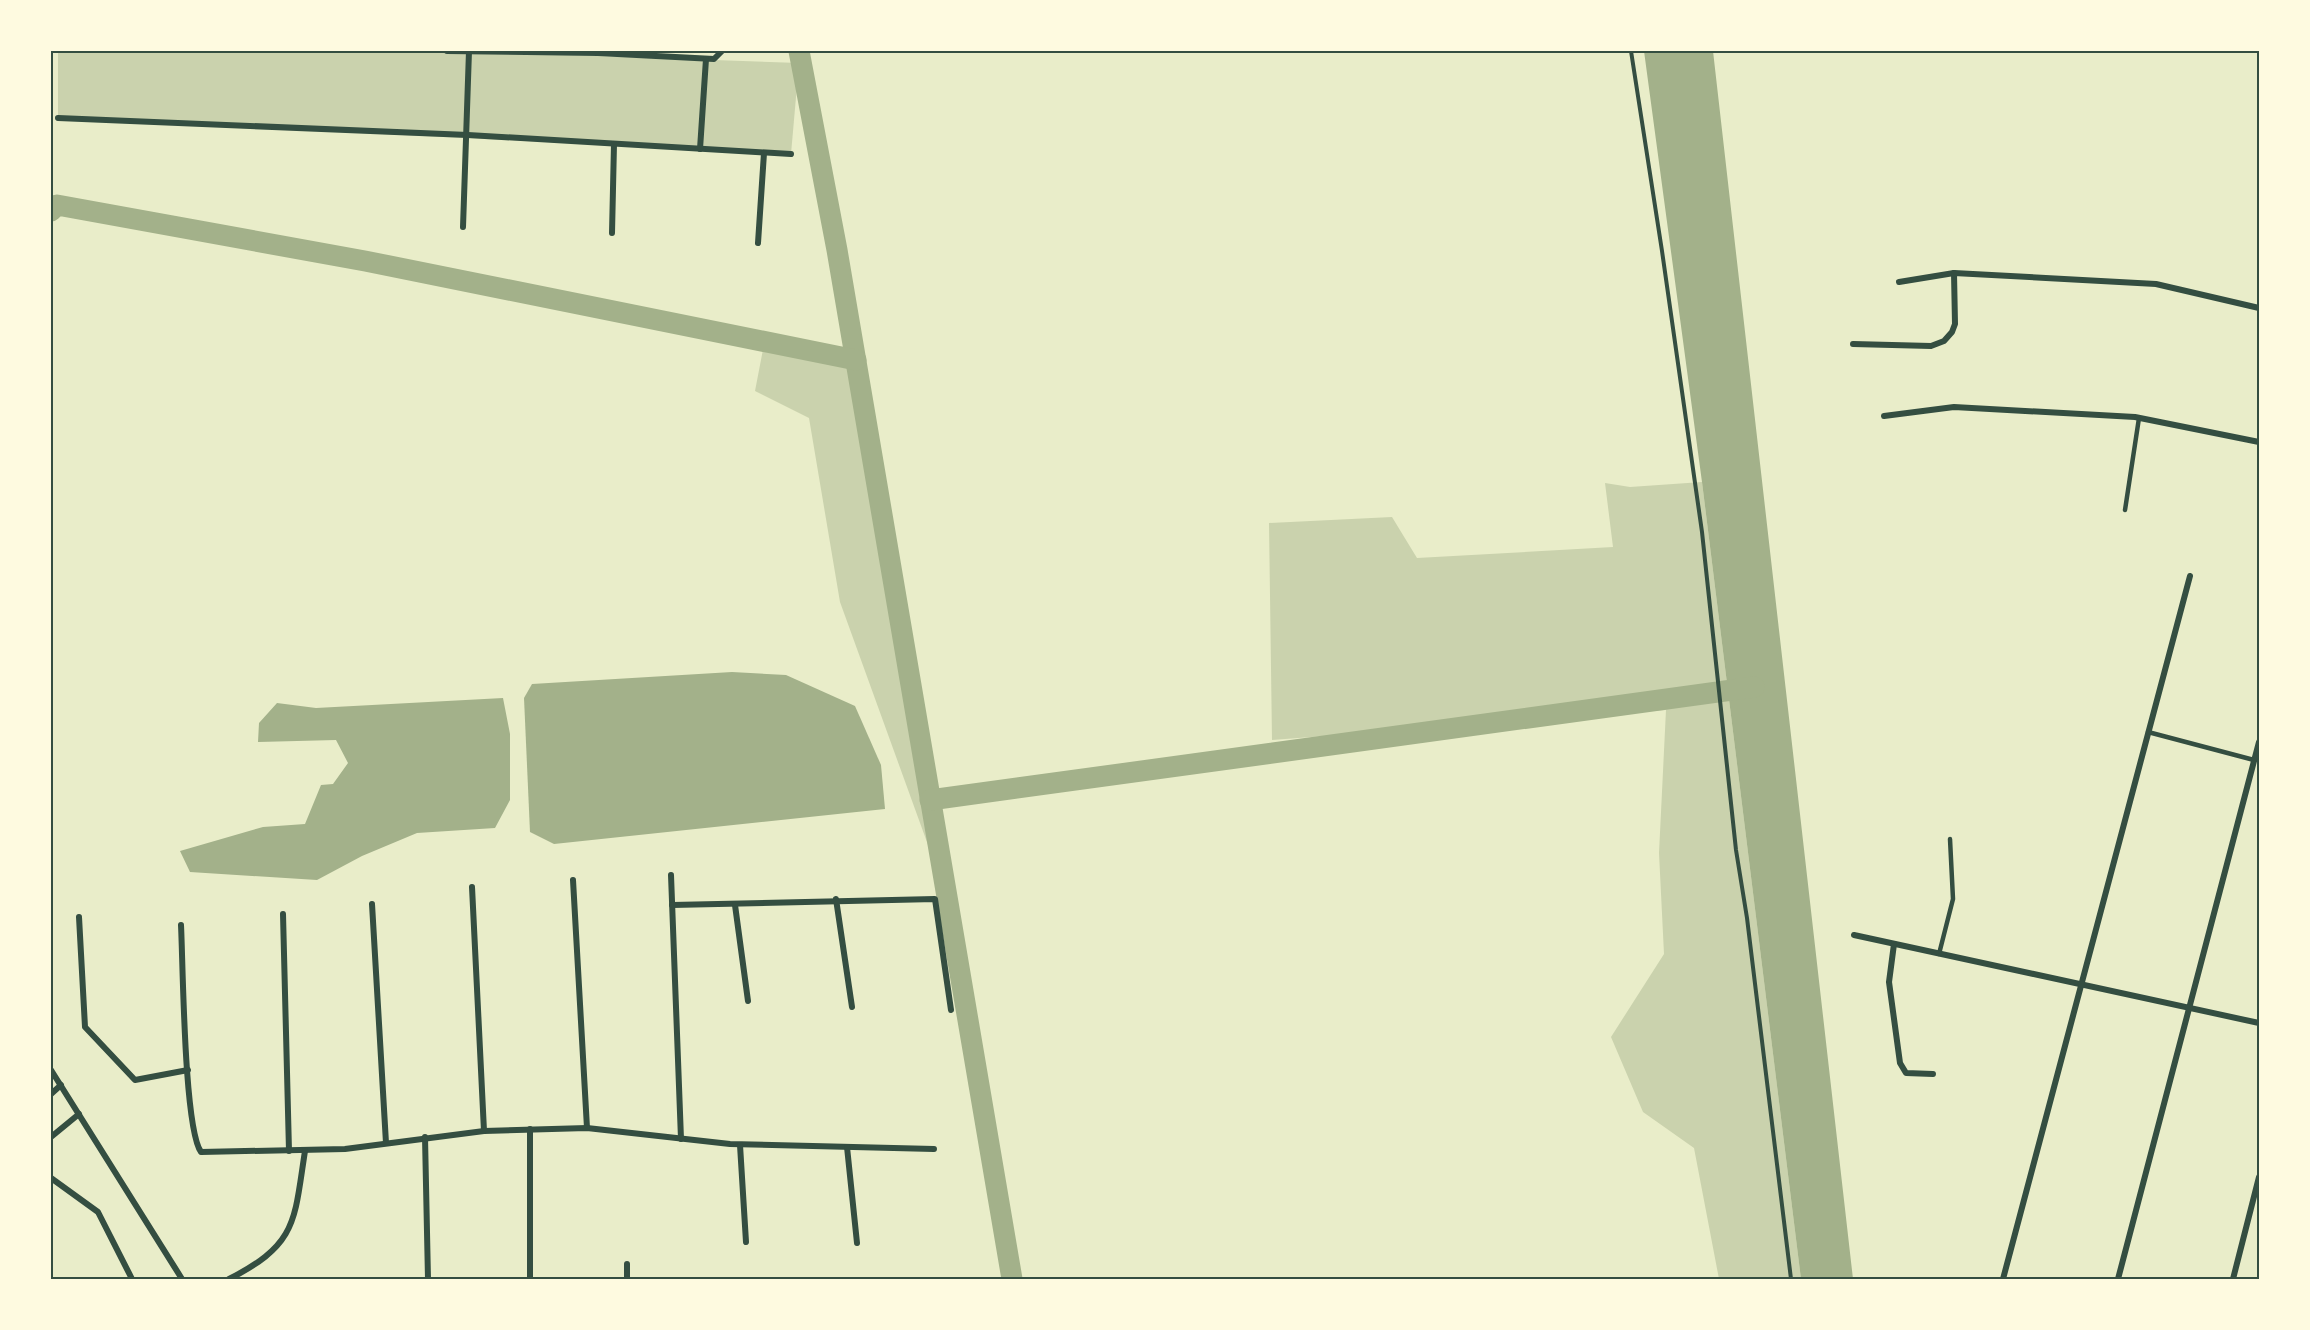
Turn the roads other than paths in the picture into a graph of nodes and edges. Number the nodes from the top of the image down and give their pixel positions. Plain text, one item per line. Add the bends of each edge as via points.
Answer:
1 (447, 51) edge
2 (722, 51) edge
3 (469, 52) edge
4 (598, 52) edge
5 (706, 59) junction
6 (58, 118) dead end
7 (468, 135) junction
8 (614, 144) junction
9 (700, 149) junction
10 (764, 153) junction
11 (791, 154) dead end
12 (464, 227) dead end
13 (612, 233) dead end
14 (758, 243) dead end
15 (1954, 273) junction
16 (1899, 282) dead end
17 (2259, 308) edge
18 (1853, 344) dead end
19 (1884, 416) dead end
20 (2139, 418) junction
21 (2259, 442) edge
22 (2125, 510) dead end
23 (2190, 576) dead end
24 (2148, 732) junction
25 (2259, 742) edge
26 (2254, 760) junction
27 (1950, 839) dead end
28 (671, 874) dead end
29 (573, 880) dead end
30 (472, 887) dead end
31 (836, 899) junction
32 (372, 904) dead end
33 (672, 905) junction
34 (735, 905) junction
35 (283, 914) dead end
36 (80, 917) dead end
37 (182, 925) dead end
38 (1854, 935) dead end
39 (1894, 944) junction
40 (1939, 954) junction
41 (2080, 984) junction
42 (748, 1001) dead end
43 (852, 1007) dead end
44 (2189, 1008) junction
45 (951, 1010) dead end
46 (2259, 1023) edge
47 (51, 1070) edge
48 (188, 1070) junction
49 (1934, 1074) dead end
50 (61, 1085) junction
51 (51, 1094) edge
52 (79, 1114) junction
53 (587, 1128) junction
54 (530, 1129) junction
55 (484, 1131) junction
56 (51, 1137) edge
57 (425, 1137) junction
58 (681, 1139) junction
59 (386, 1143) junction
60 (740, 1145) junction
61 (847, 1147) junction
62 (934, 1149) dead end
63 (289, 1151) junction
64 (305, 1151) junction
65 (2259, 1177) edge
66 (51, 1178) edge
67 (746, 1242) dead end
68 (858, 1243) dead end
69 (627, 1264) dead end
70 (132, 1279) edge
71 (182, 1279) edge
72 (229, 1279) edge
73 (428, 1279) edge
74 (530, 1279) edge
75 (627, 1279) edge
76 (2003, 1279) edge
77 (2118, 1279) edge
78 (2233, 1279) edge

1 - 3 street
2 - 5 street via 714,59
3 - 4 street
3 - 7 street
4 - 5 street
5 - 9 street
6 - 7 street
7 - 8 street
7 - 12 street
8 - 9 street
8 - 13 street
9 - 10 street
10 - 11 street
10 - 14 street
15 - 16 street
15 - 17 street via 2156,284
15 - 18 street via 1955,324 1944,341 1931,346
19 - 20 street via 1954,407
20 - 21 street
20 - 22 lane
23 - 24 street
24 - 26 lane
24 - 41 street
25 - 26 street
26 - 44 street
27 - 40 lane via 1953,900
28 - 33 street
29 - 53 street
30 - 55 street
31 - 34 street
31 - 43 street
31 - 45 street via 935,899
32 - 59 street
33 - 34 street
33 - 58 street
34 - 42 street
35 - 63 street
36 - 48 street via 85,1027 135,1080
37 - 48 street
38 - 39 street
39 - 40 street
39 - 49 street via 1889,981 1900,1063 1906,1073
40 - 41 street
41 - 44 street
41 - 76 street
44 - 46 street
44 - 77 street
47 - 50 street
48 - 63 street via 195,1139 201,1152
50 - 51 street
50 - 52 street
52 - 56 street
52 - 71 street
53 - 54 street
53 - 58 street
54 - 55 street
54 - 74 street
55 - 57 street
57 - 59 street
57 - 73 street
58 - 60 street
59 - 64 street
60 - 61 street
60 - 67 street
61 - 62 street
61 - 68 street
63 - 64 street
64 - 72 street via 294,1219 286,1236 271,1254
65 - 78 street
66 - 70 street via 98,1212
69 - 75 street

